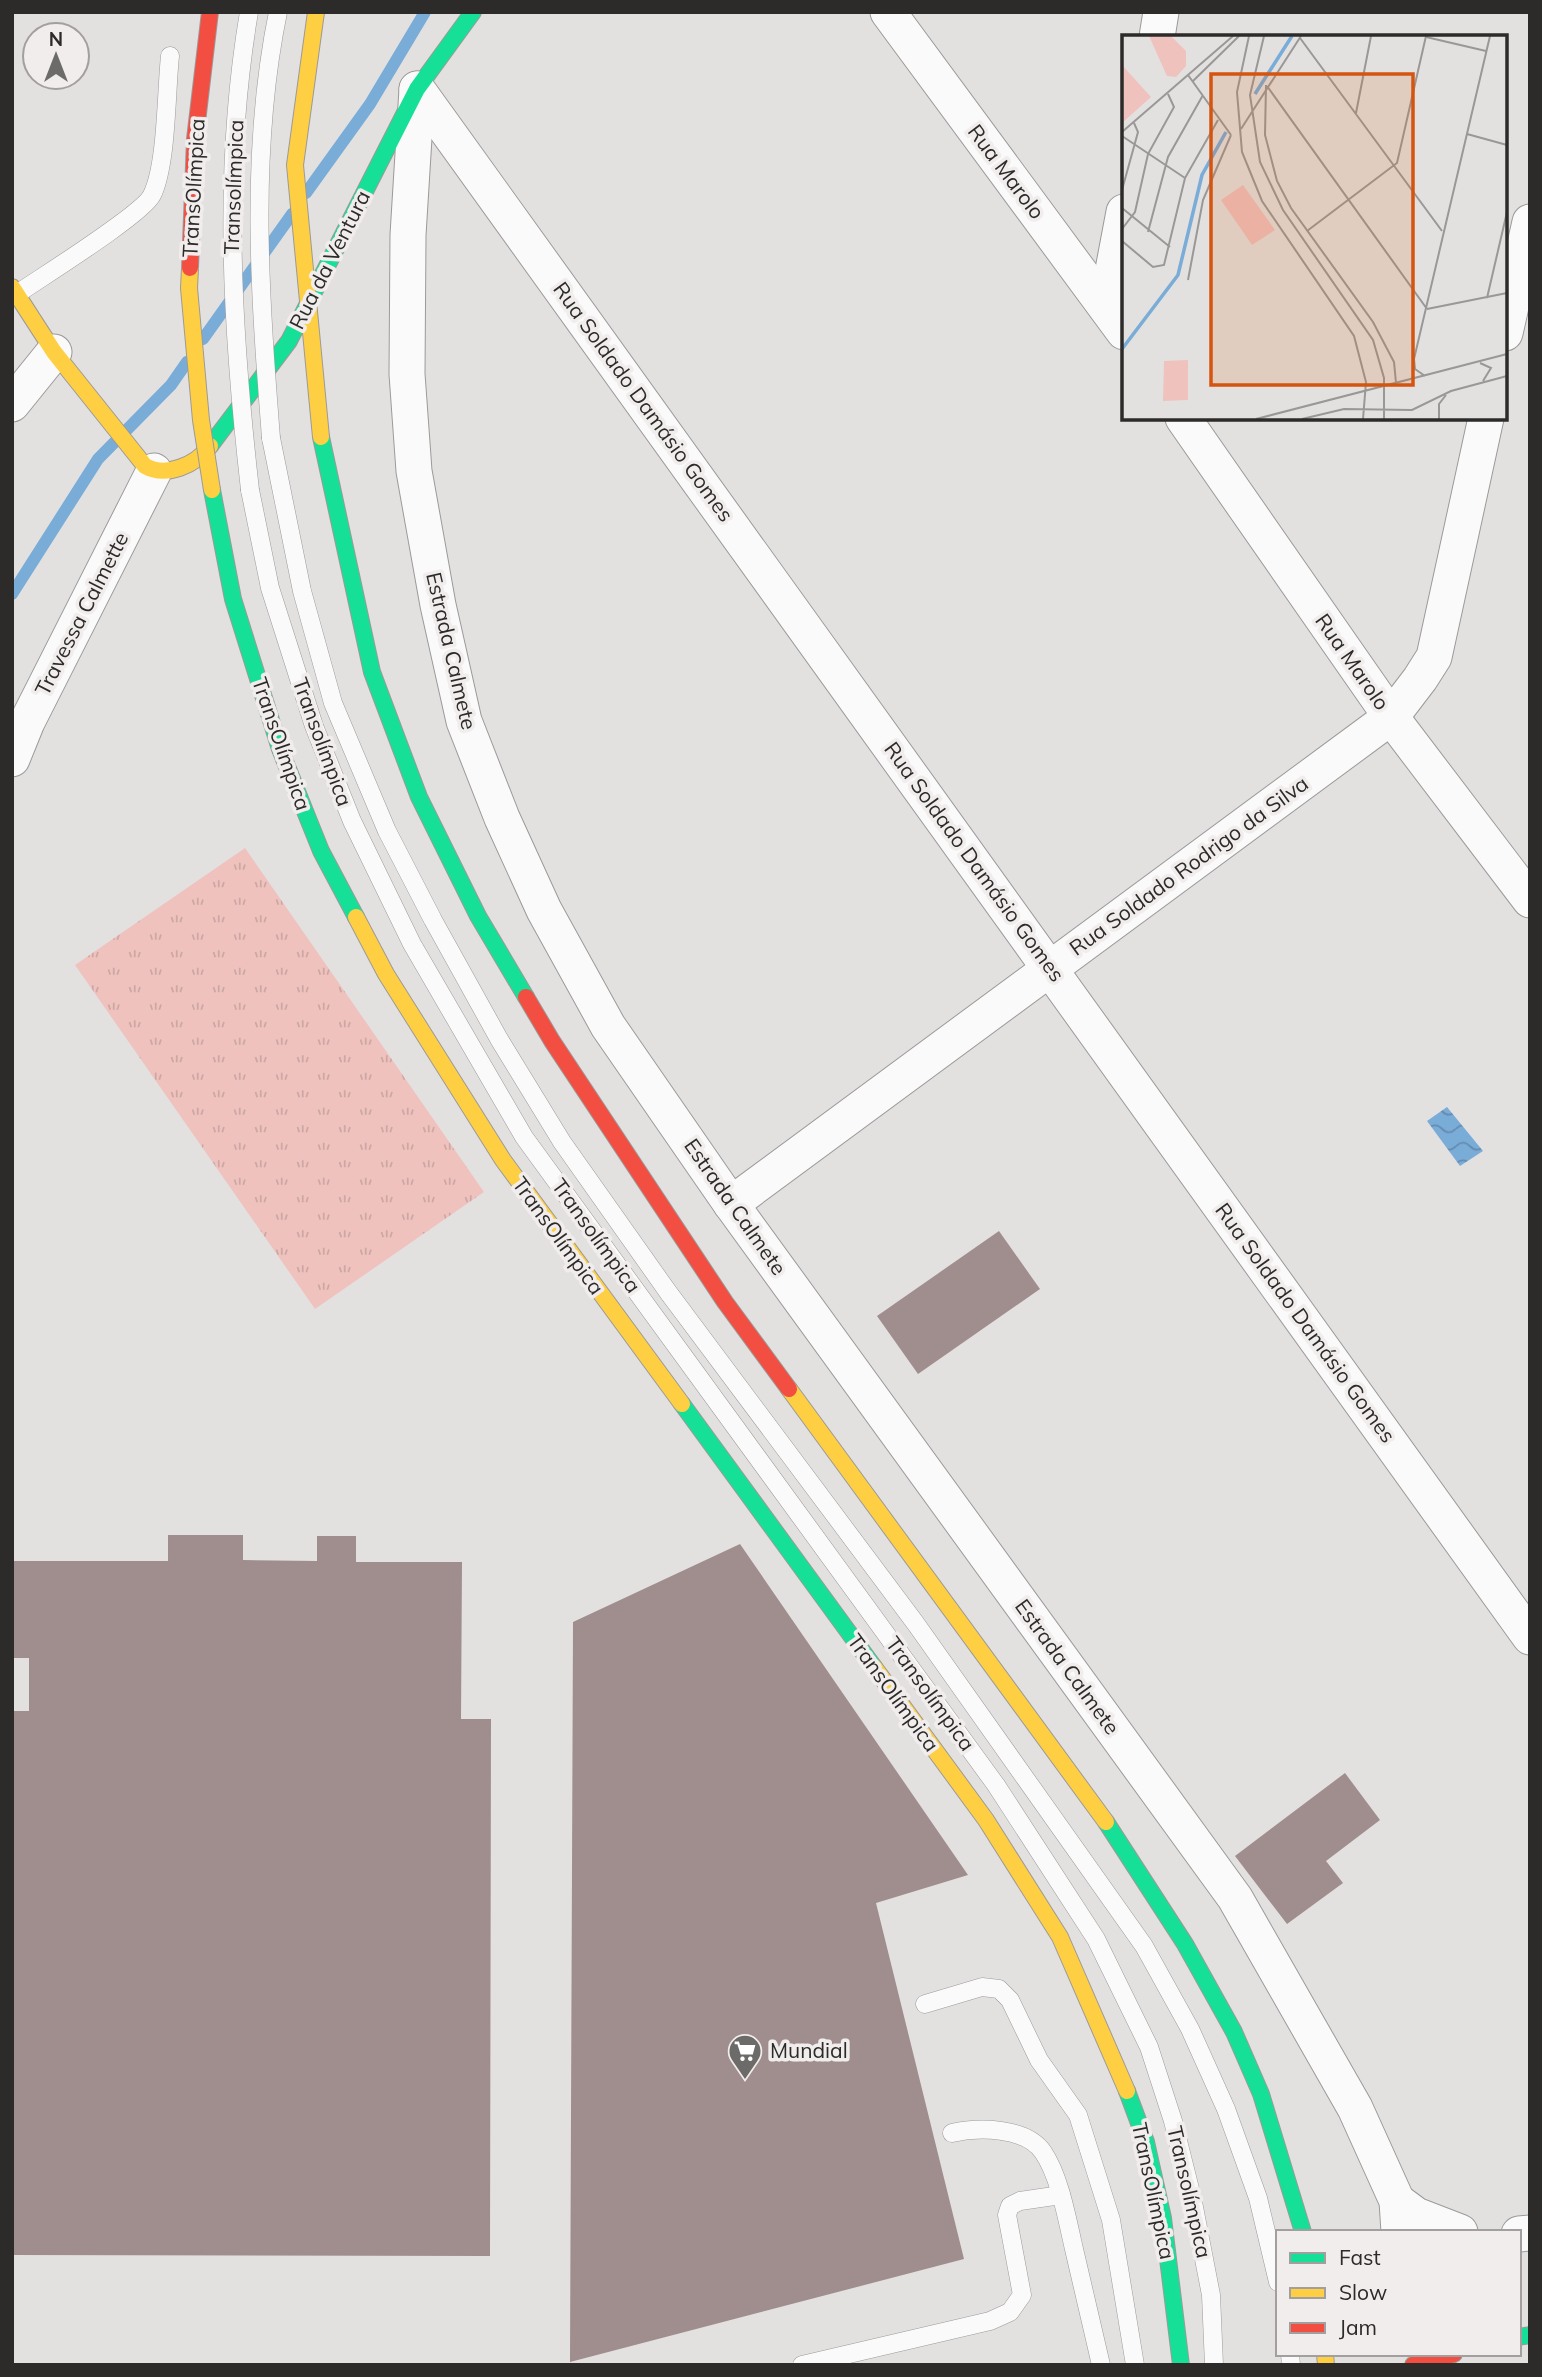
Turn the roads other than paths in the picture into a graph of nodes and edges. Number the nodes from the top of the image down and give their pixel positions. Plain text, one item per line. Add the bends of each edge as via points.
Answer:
1 (210, 12) edge
2 (249, 12) edge
3 (278, 12) edge
4 (316, 12) edge
5 (473, 12) edge
6 (888, 12) edge
7 (1161, 12) edge
8 (1157, 35) edge
9 (170, 56) dead end
10 (417, 89) junction
11 (1530, 222) edge
12 (1122, 236) edge
13 (14, 290) edge
14 (1115, 320) edge
15 (1507, 324) edge
16 (54, 352) junction
17 (12, 404) edge
18 (1184, 420) edge
19 (1486, 420) edge
20 (146, 465) junction
21 (1391, 717) junction
22 (12, 759) edge
23 (1530, 900) edge
24 (1051, 968) junction
25 (731, 1204) junction
26 (1530, 1637) edge
27 (925, 2004) dead end
28 (952, 2133) dead end
29 (1061, 2195) junction
30 (1398, 2217) edge
31 (1302, 2230) edge
32 (1455, 2230) edge
33 (1276, 2273) edge
34 (1447, 2356) edge
35 (802, 2365) edge
36 (1101, 2365) edge
37 (1135, 2365) edge
38 (1181, 2365) edge
39 (1214, 2365) edge
40 (1413, 2365) edge

1 - 38 main road, TransOlímpica, bridge via 195,139 190,288 201,420 233,599 280,749 321,851 386,974 503,1160 986,1820 1060,1937 1146,2142 1163,2218
2 - 39 lane, Transolímpica, bridge via 233,155 231,264 250,490 270,589 314,726 352,821 412,944 524,1137 996,1785 1096,1939 1153,2059 1183,2159 1211,2295
3 - 33 lane, Transolímpica, bridge via 264,109 259,192 271,438 302,591 333,703 387,831 499,1039 562,1142 916,1624 1144,1946 1190,2029 1226,2109 1258,2198
4 - 31 main road, bridge via 295,165 321,438 372,672 419,797 478,916 552,1041 725,1302 1108,1824 1185,1944 1234,2032 1261,2094
5 - 10 main road, Rua da Ventura
6 - 14 street, Rua Marolo
7 - 8 street
9 - 13 lane via 159,176 150,199
10 - 20 main road, Rua da Ventura via 289,341 204,454 170,472
10 - 24 street, Rua Soldado Damásio Gomes
10 - 25 street, Estrada Calmete via 408,235 408,388 414,471 464,720 539,898 608,1026
11 - 15 street
12 - 14 street
13 - 16 main road
16 - 17 street
16 - 20 main road
18 - 21 street, Rua Marolo
19 - 21 street, Rua Soldado Rodrigo da Silva via 1434,657
20 - 22 street, Travessa Calmette
21 - 23 street, Rua Marolo
21 - 24 street, Rua Soldado Rodrigo da Silva
24 - 25 street, Rua Soldado Rodrigo da Silva
24 - 26 street, Rua Soldado Damásio Gomes
25 - 30 street, Estrada Calmete via 1235,1898 1355,2108
27 - 37 lane via 982,1987 999,1989 1010,2000 1039,2060 1078,2115 1111,2220
28 - 29 lane via 988,2129 1022,2136 1042,2150
29 - 35 lane via 1010,2206 1007,2215 1022,2295 1010,2312
29 - 36 lane
30 - 32 street, Estrada Calmete via 1416,2215
34 - 40 main road

